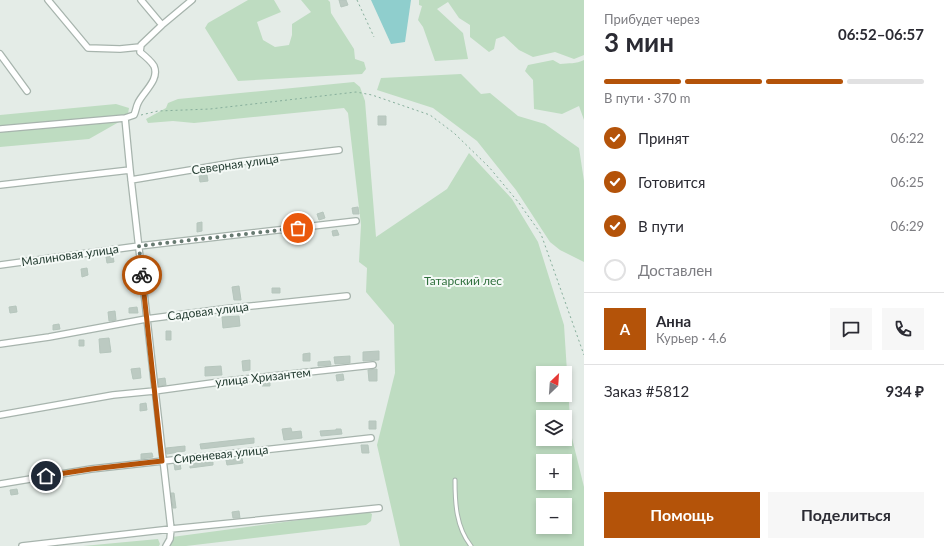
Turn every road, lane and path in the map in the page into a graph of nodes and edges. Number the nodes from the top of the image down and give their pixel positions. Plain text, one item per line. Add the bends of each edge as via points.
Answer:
1 (48, 0) edge
2 (141, 0) edge
3 (192, 0) edge
4 (357, 0) edge
5 (162, 25) junction
6 (374, 37) dead end
7 (140, 47) junction
8 (0, 54) edge
9 (27, 91) dead end
10 (134, 115) junction
11 (125, 118) junction
12 (0, 129) edge
13 (339, 150) dead end
14 (130, 170) junction
15 (131, 180) junction
16 (0, 185) edge
17 (356, 221) dead end
18 (139, 246) junction
19 (0, 265) edge
20 (347, 296) dead end
21 (146, 319) junction
22 (0, 344) edge
23 (584, 355) edge
24 (373, 365) dead end
25 (154, 391) junction
26 (0, 415) edge
27 (371, 438) dead end
28 (162, 461) junction
29 (455, 480) dead end
30 (0, 484) edge
31 (379, 508) dead end
32 (171, 529) junction
33 (22, 546) edge
34 (166, 546) edge
35 (471, 546) edge

1 - 7 street via 88,48
2 - 5 street
3 - 5 street
4 - 6 path
5 - 7 street
7 - 10 street via 140,52 152,63 155,76 138,102
8 - 9 street
10 - 11 street
10 - 23 path via 356,92 430,115 454,133 489,168 541,234
11 - 12 street
11 - 14 street
13 - 15 street, Северная улица via 238,162
14 - 15 street
14 - 16 street
15 - 18 street
17 - 18 street, Малиновая улица
18 - 19 street, Малиновая улица
18 - 21 street
20 - 21 street, Садовая улица
21 - 22 street, Садовая улица
21 - 25 street
24 - 25 street, улица Хризантем
25 - 26 street, улица Хризантем via 114,395
25 - 28 street
27 - 28 street, Сиреневая улица
28 - 30 street, Сиреневая улица via 91,469
28 - 32 street
29 - 35 lane via 455,504 465,539
31 - 32 street
32 - 33 street
32 - 34 street

